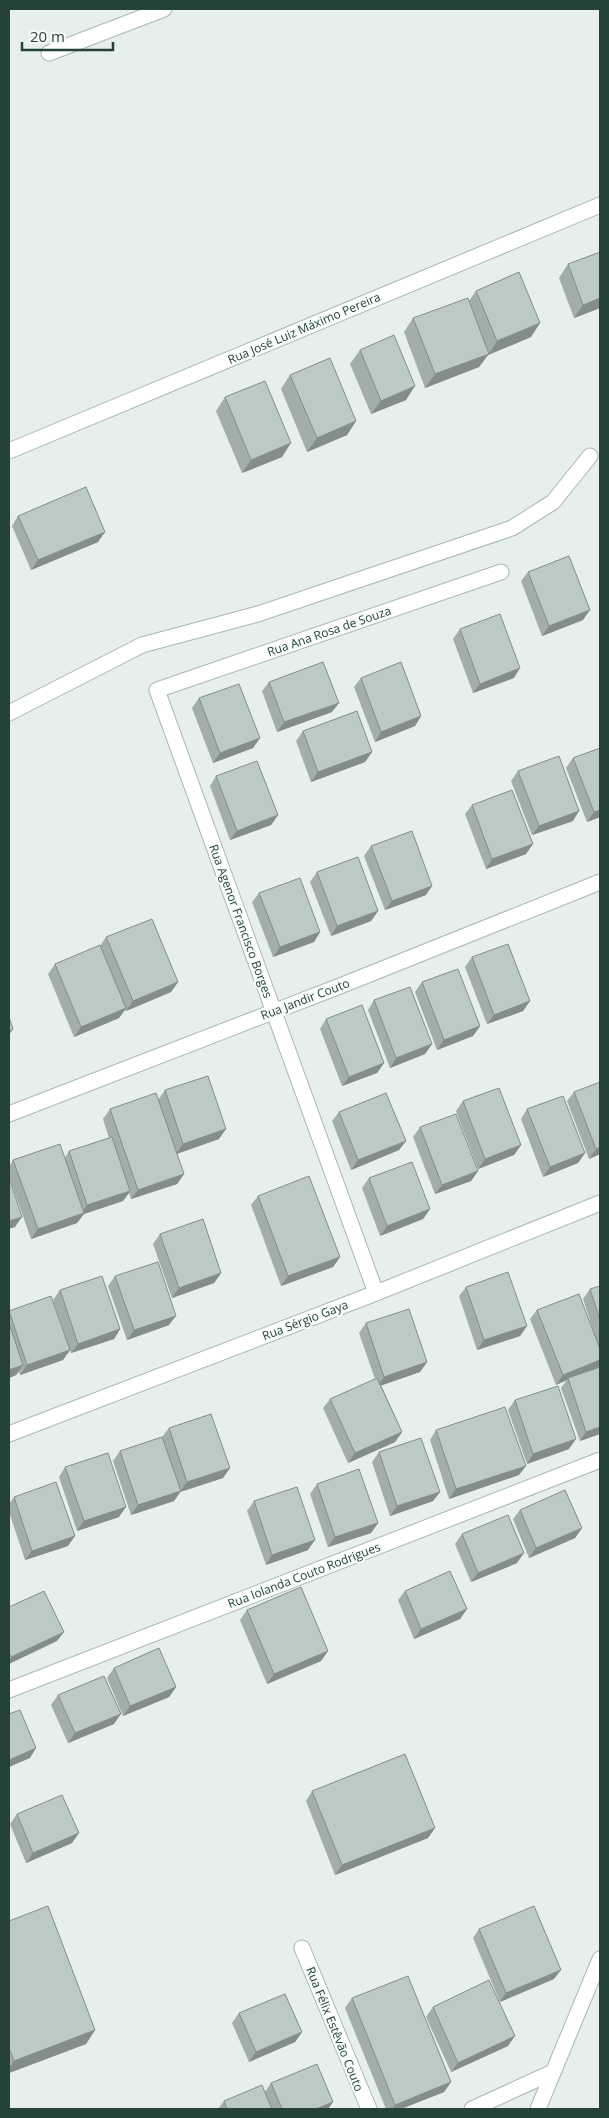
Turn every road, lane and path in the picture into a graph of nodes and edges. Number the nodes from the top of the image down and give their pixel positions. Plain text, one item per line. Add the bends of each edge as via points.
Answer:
1 (164, 9) edge
2 (49, 53) dead end
3 (600, 205) edge
4 (9, 451) edge
5 (590, 456) dead end
6 (501, 572) dead end
7 (157, 690) joint
8 (9, 713) edge
9 (600, 882) edge
10 (274, 1012) junction
11 (9, 1114) edge
12 (600, 1203) edge
13 (376, 1293) junction
14 (9, 1434) edge
15 (600, 1460) edge
16 (9, 1690) edge
17 (302, 1948) dead end
18 (600, 1959) edge
19 (553, 2072) junction
20 (368, 2109) edge
21 (472, 2109) edge
22 (538, 2109) edge

1 - 2 street
3 - 4 street, Rua José Luiz Máximo Pereira
5 - 8 street via 553,502 512,528 258,614 142,645
6 - 7 street, Rua Ana Rosa de Souza
7 - 10 street, Rua Agenor Francisco Borges
9 - 10 street, Rua Jandir Couto
10 - 11 street, Rua Jandir Couto
10 - 13 street, Rua Agenor Francisco Borges
12 - 13 street, Rua Sérgio Gaya
13 - 14 street, Rua Sérgio Gaya
15 - 16 street, Rua Iolanda Couto Rodrigues
17 - 20 street, Rua Félix Estêvão Couto
18 - 19 street
19 - 21 street
19 - 22 street

